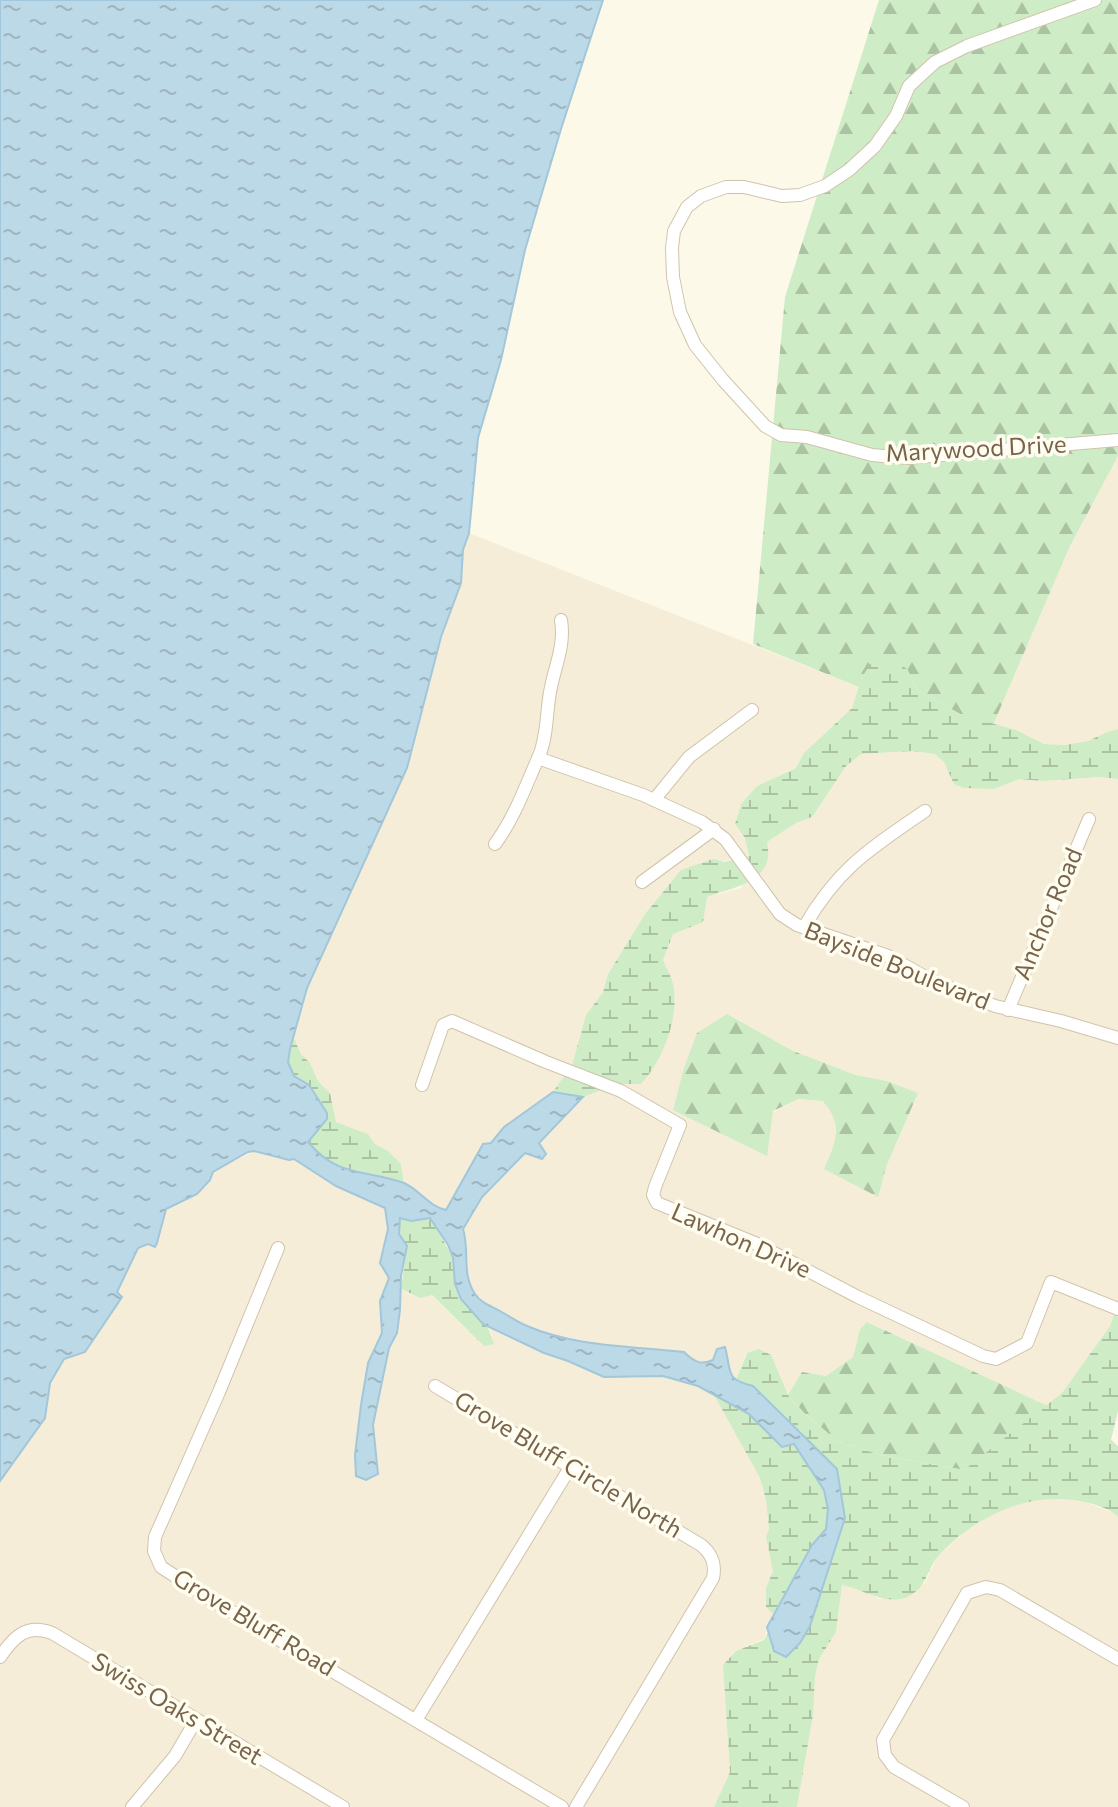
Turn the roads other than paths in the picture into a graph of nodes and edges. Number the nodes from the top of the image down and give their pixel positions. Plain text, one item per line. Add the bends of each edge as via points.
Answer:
1 (1095, 0) edge
2 (1118, 440) edge
3 (561, 620) dead end
4 (752, 710) dead end
5 (538, 758) junction
6 (654, 800) junction
7 (925, 811) dead end
8 (1089, 819) dead end
9 (714, 829) junction
10 (495, 844) dead end
11 (642, 882) dead end
12 (804, 927) junction
13 (1008, 1010) junction
14 (1118, 1038) edge
15 (422, 1085) dead end
16 (278, 1248) dead end
17 (1118, 1309) edge
18 (435, 1386) dead end
19 (571, 1466) junction
20 (0, 1657) edge
21 (1118, 1659) edge
22 (196, 1720) junction
23 (416, 1720) junction
24 (132, 1807) edge
25 (343, 1807) edge
26 (562, 1807) edge
27 (576, 1807) edge
28 (963, 1807) edge

1 - 2 street, Marywood Drive via 935,62 909,86 875,146 825,186 782,196 726,187 701,196 677,222 672,263 680,312 695,345 765,426 781,435 907,458
3 - 5 street via 564,638
4 - 6 street via 689,757
5 - 6 street, Bayside Boulevard
5 - 10 street via 519,807
6 - 9 street, Bayside Boulevard
7 - 12 street via 843,872
8 - 13 street, Anchor Road
9 - 11 street
9 - 12 street, Bayside Boulevard via 780,914
12 - 13 street, Bayside Boulevard via 888,956 955,991
13 - 14 street, Bayside Boulevard
15 - 17 street, Lawhon Drive via 443,1025 452,1021 621,1091 680,1125 655,1187 657,1203 755,1243 983,1356 996,1359 1027,1343 1051,1282
16 - 23 street, Grove Bluff Road via 155,1537 154,1551 161,1567
18 - 19 street, Grove Bluff Circle North
19 - 23 street
19 - 27 street, Grove Bluff Circle North via 707,1549 714,1563 713,1578
20 - 22 street, Swiss Oaks Street via 21,1633 52,1633
21 - 28 street via 1000,1590 986,1587 967,1593 883,1740 894,1767
22 - 24 street via 175,1756
22 - 25 street, Swiss Oaks Street
23 - 26 street, Grove Bluff Road

